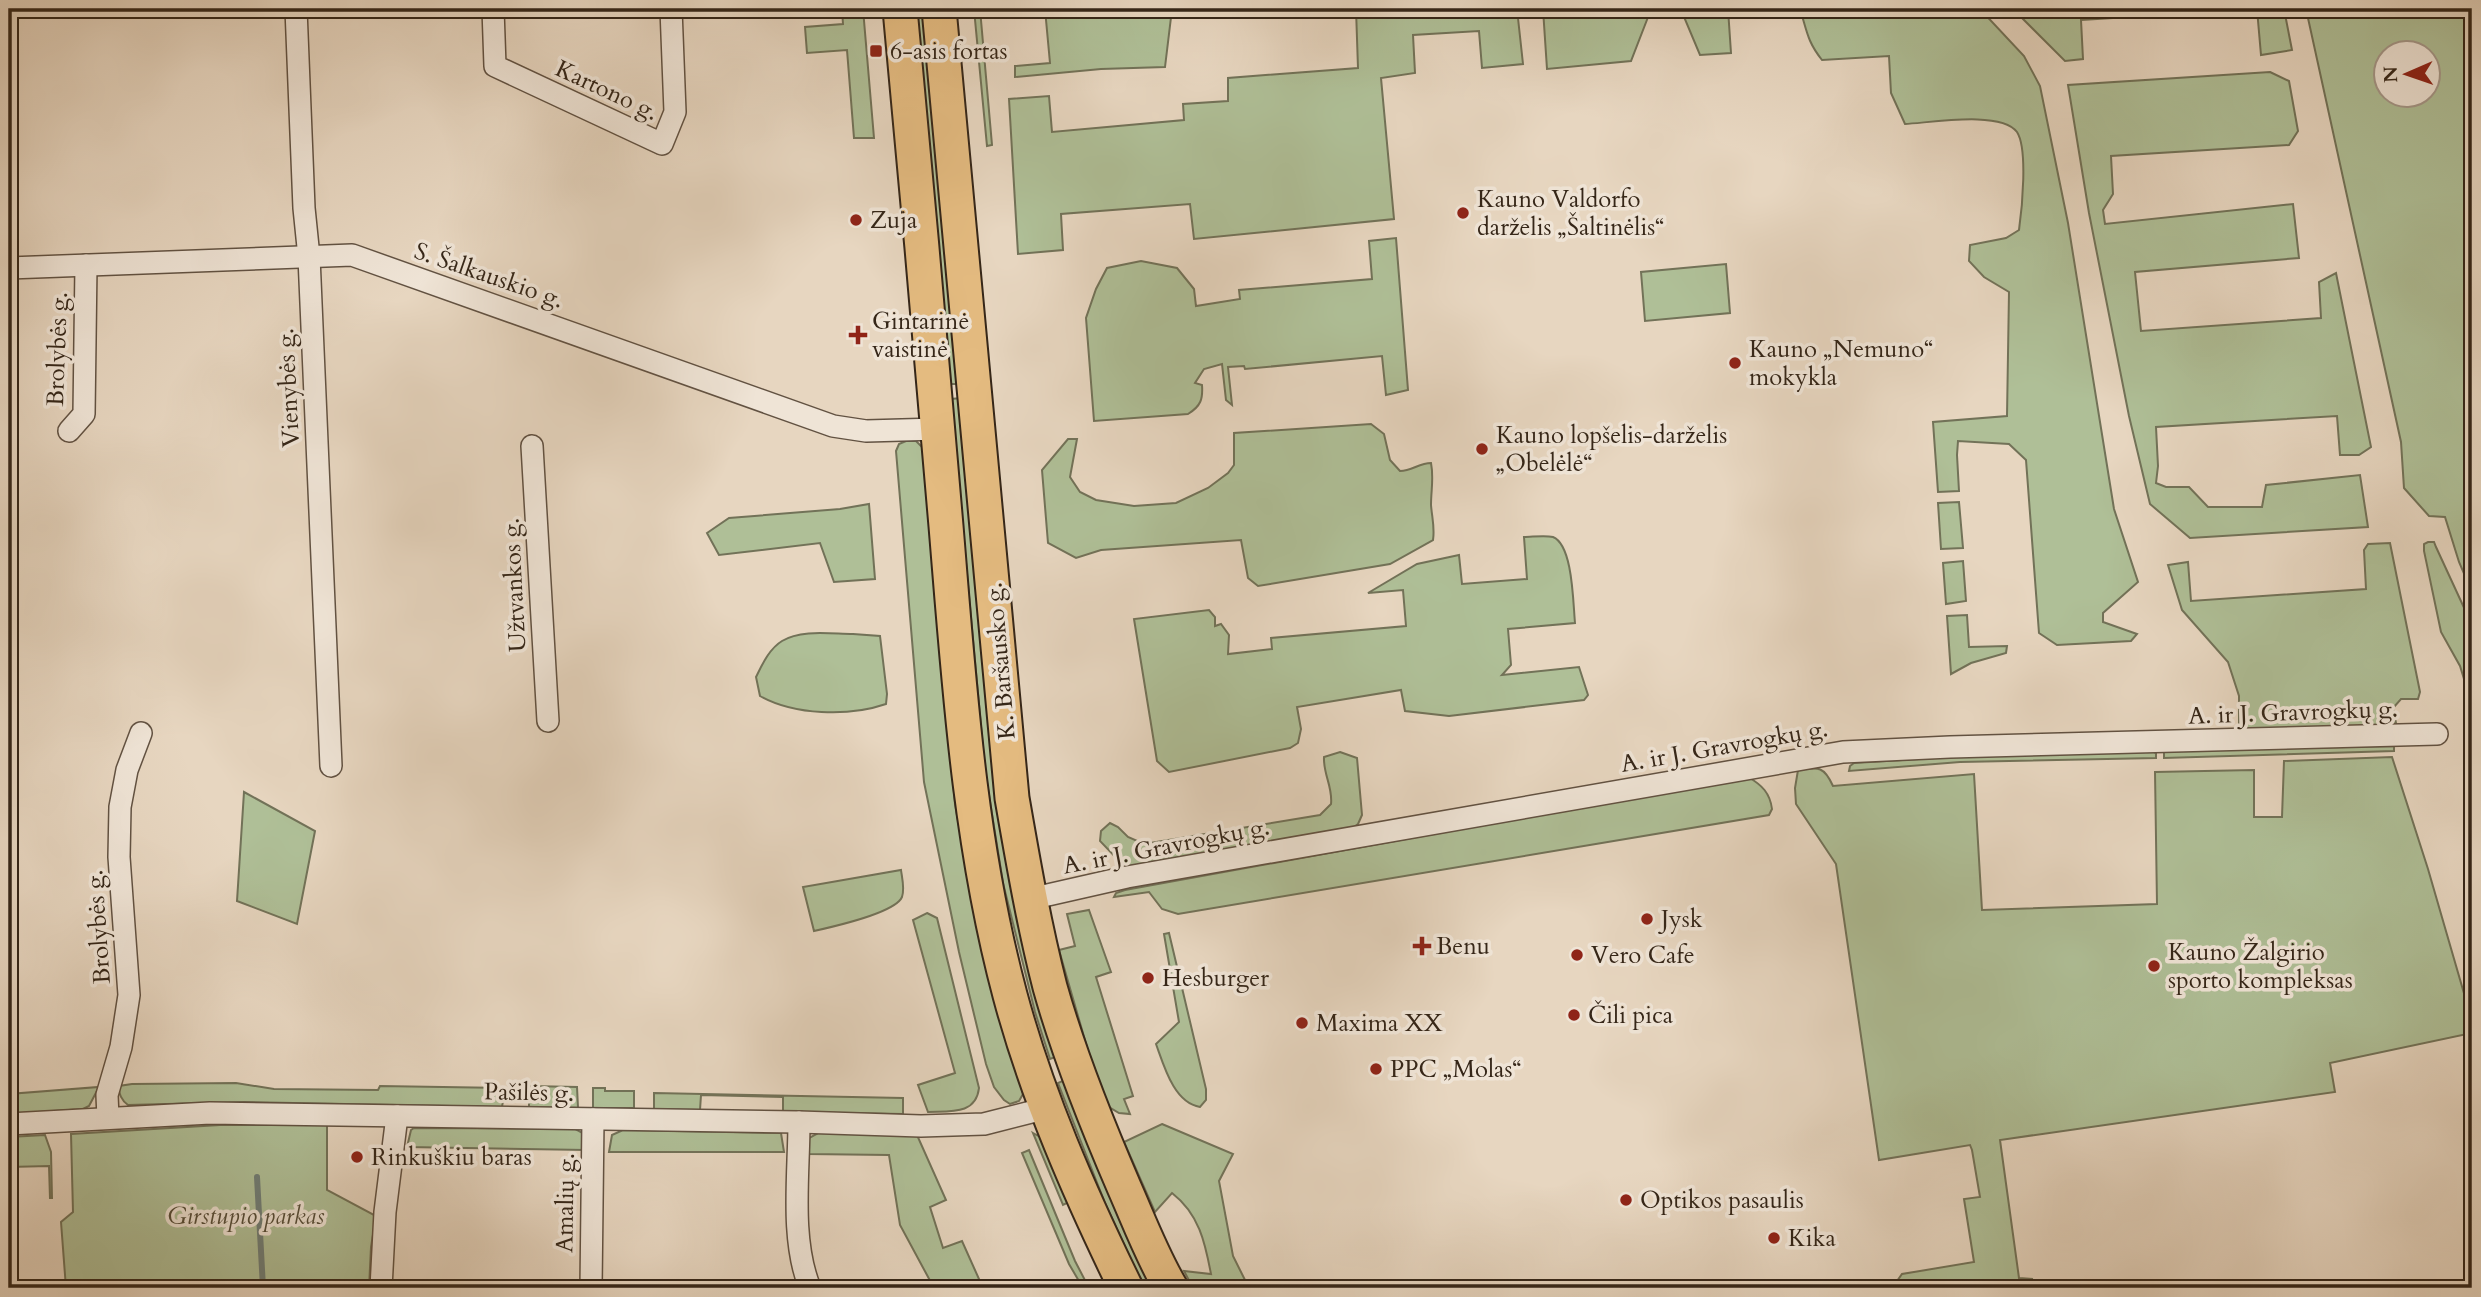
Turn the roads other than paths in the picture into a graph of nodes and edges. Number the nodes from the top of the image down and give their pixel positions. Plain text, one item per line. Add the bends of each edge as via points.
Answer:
1 (296, 9) edge
2 (493, 9) edge
3 (671, 9) edge
4 (900, 9) edge
5 (939, 9) edge
6 (309, 257) junction
7 (86, 265) junction
8 (9, 268) edge
9 (938, 429) junction
10 (69, 431) dead end
11 (533, 446) dead end
12 (548, 721) dead end
13 (141, 733) dead end
14 (2437, 734) dead end
15 (331, 766) dead end
16 (1030, 899) junction
17 (1047, 1108) junction
18 (397, 1116) junction
19 (108, 1118) junction
20 (593, 1119) junction
21 (799, 1122) junction
22 (9, 1124) edge
23 (381, 1288) edge
24 (591, 1288) edge
25 (810, 1288) edge
26 (1125, 1288) edge
27 (1171, 1288) edge

1 - 6 street, Vienybės g.
2 - 3 street, Kartono g. via 495,66 662,144 675,112
4 - 9 main road, K. Baršausko g.
5 - 16 main road, K. Baršausko g. via 1012,799
6 - 7 street, S. Šalkauskio g.
6 - 9 street, S. Šalkauskio g. via 352,255 833,426 866,431
6 - 15 street, Vienybės g.
7 - 8 street, S. Šalkauskio g.
7 - 10 street, Brolybės g. via 84,414
9 - 17 main road, K. Baršausko g. via 960,695 981,856 1010,997
11 - 12 street, Užtvankos g.
13 - 19 street, Brolybės g. via 120,807 129,995 107,1095
14 - 16 street, A. ir J. Gravrogkų g. via 1843,752 1127,877
16 - 27 main road, K. Baršausko g. via 1051,988 1081,1079
17 - 21 street, Pašilės g. via 984,1124
17 - 26 main road, K. Baršausko g.
18 - 19 street, Pašilės g. via 210,1113
18 - 20 street, Pašilės g.
18 - 23 street
19 - 22 street, Pašilės g.
20 - 21 street, Pašilės g.
20 - 24 street, Amalių g.
21 - 25 street via 798,1240

